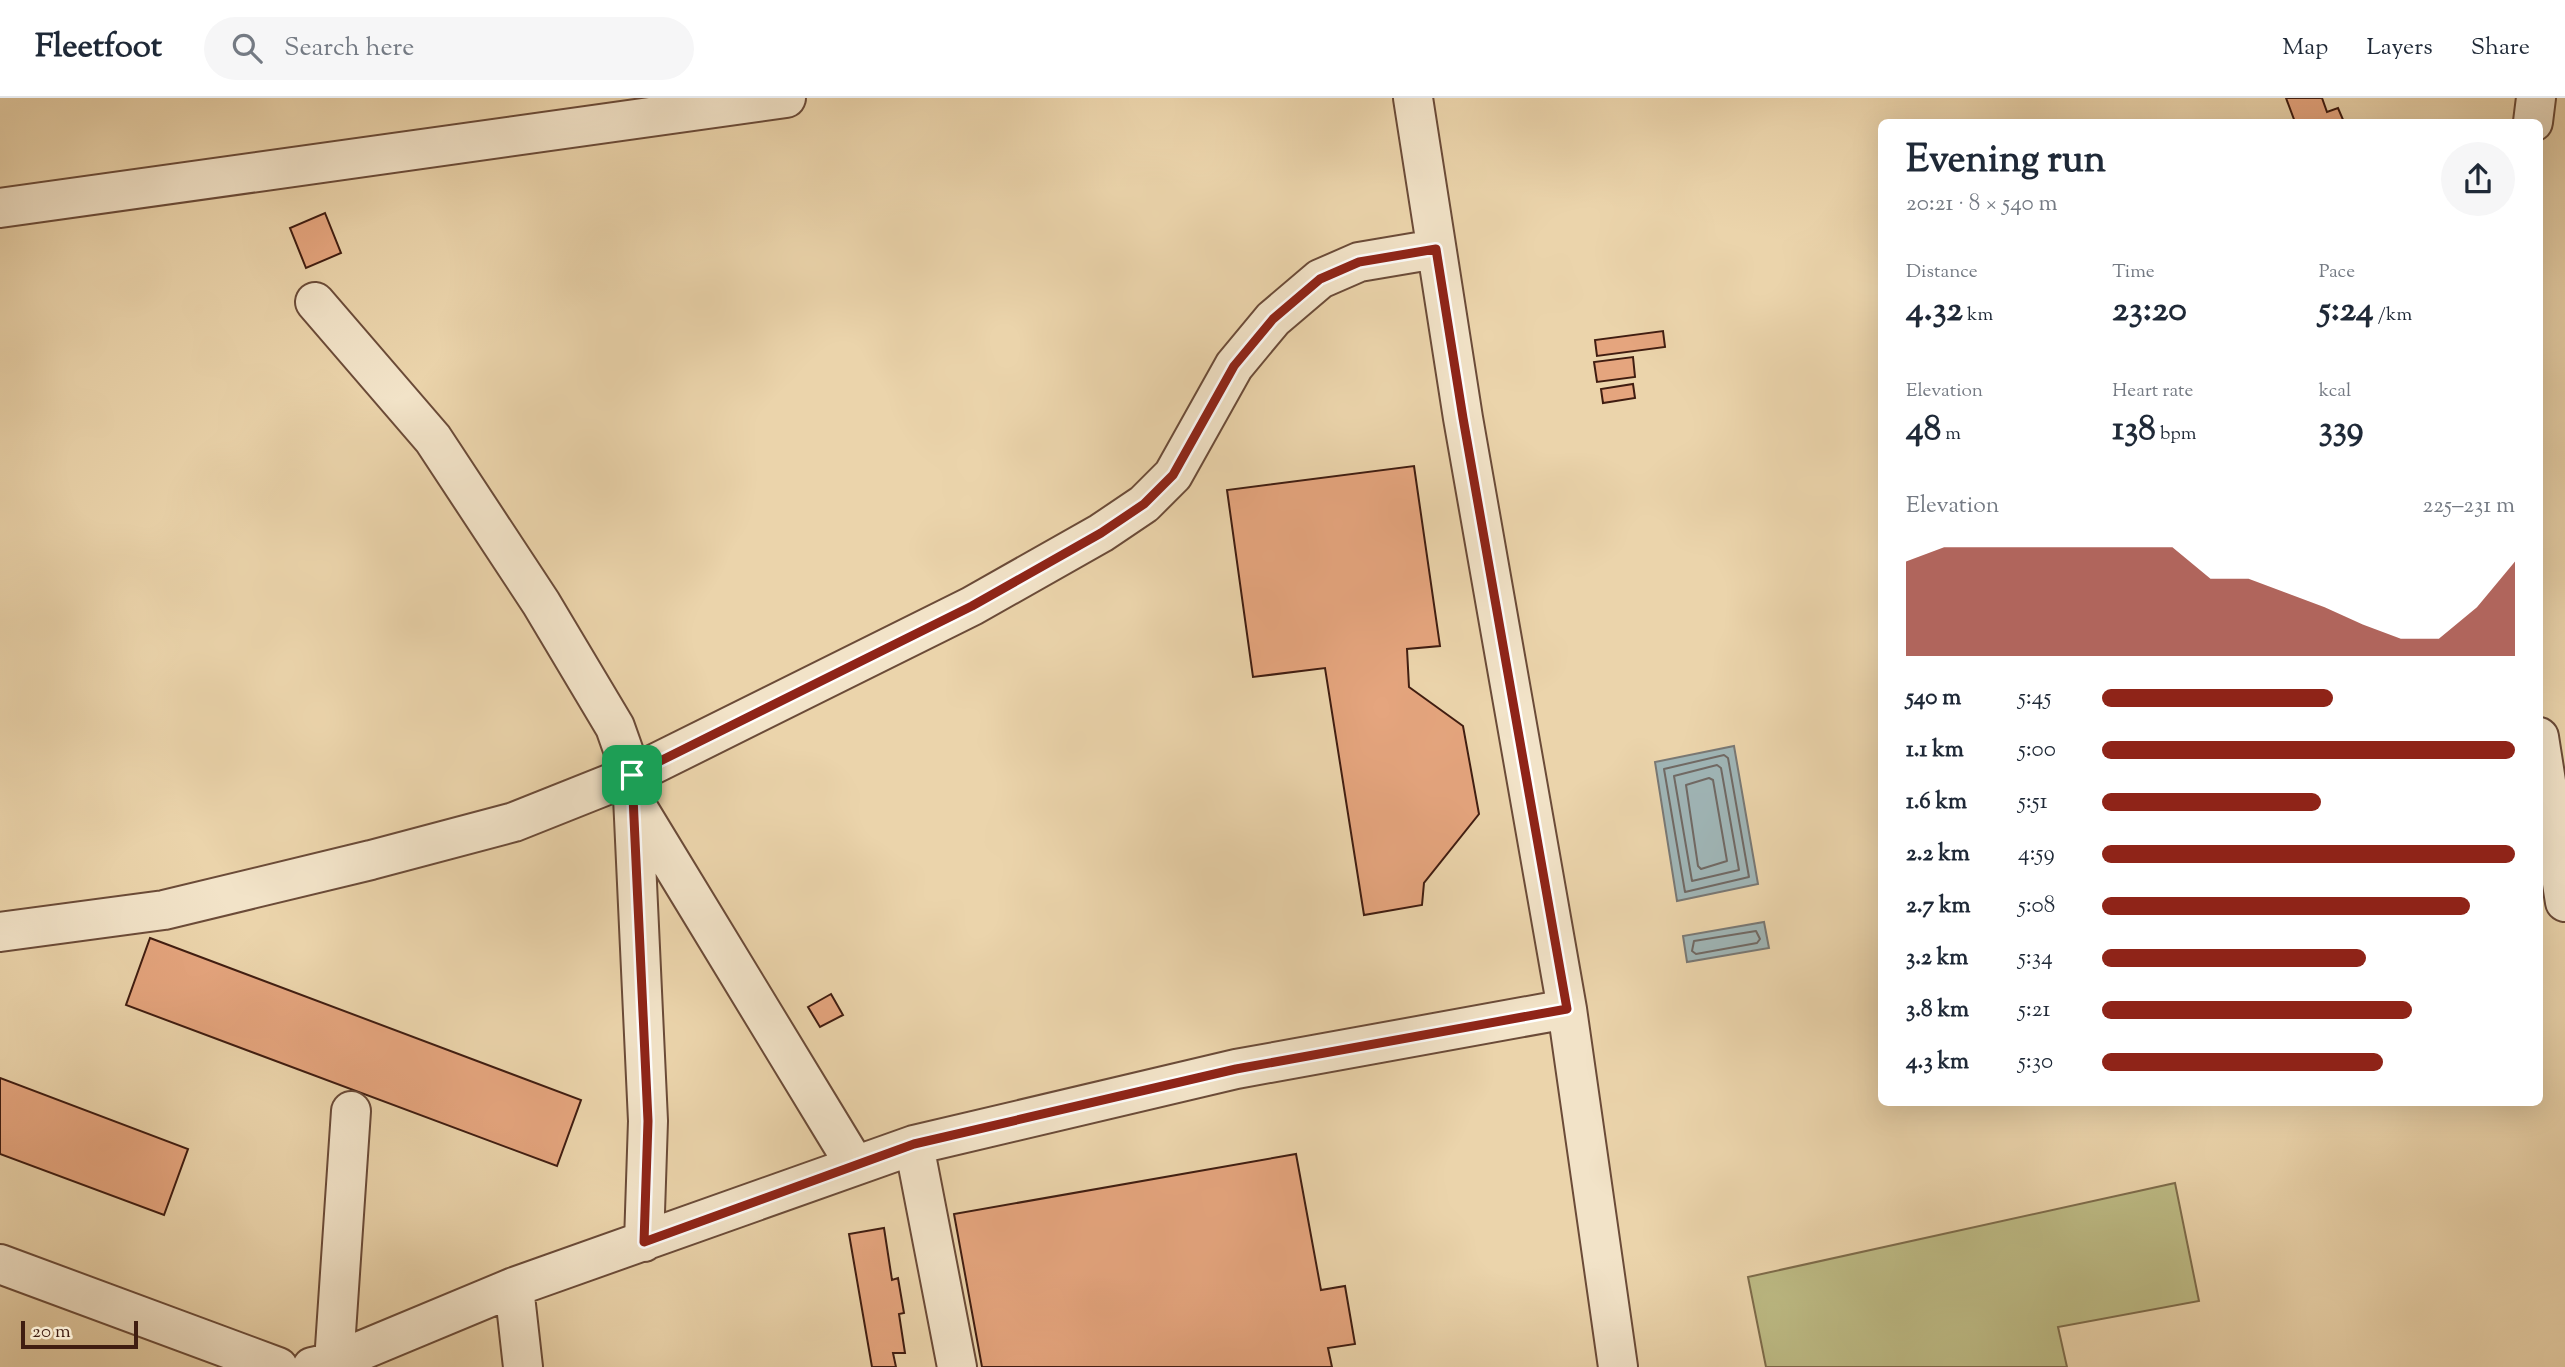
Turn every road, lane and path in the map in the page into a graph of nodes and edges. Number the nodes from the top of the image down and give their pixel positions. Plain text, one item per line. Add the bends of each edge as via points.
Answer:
1 (786, 98) edge
2 (1413, 98) edge
3 (2536, 98) edge
4 (2533, 119) edge
5 (0, 208) edge
6 (1436, 249) junction
7 (314, 302) dead end
8 (2543, 762) edge
9 (633, 788) junction
10 (2565, 902) edge
11 (0, 932) edge
12 (1567, 1009) junction
13 (351, 1111) dead end
14 (914, 1144) junction
15 (855, 1165) junction
16 (644, 1242) junction
17 (0, 1264) edge
18 (514, 1287) junction
19 (323, 1364) edge
20 (278, 1367) edge
21 (523, 1367) edge
22 (957, 1367) edge
23 (1618, 1367) edge

1 - 5 street
2 - 6 street
3 - 4 street
6 - 9 street via 1359,262 1320,279 1282,311 1234,366 1173,475 1144,504 1101,533
6 - 12 street
7 - 9 street via 433,439 541,603 609,716
8 - 10 street
9 - 11 street via 371,860 163,910
9 - 15 street
9 - 16 street via 648,1121
12 - 14 street via 1236,1069
12 - 23 street
13 - 19 street
14 - 15 street
14 - 22 street
15 - 16 street
16 - 18 street
17 - 20 street
18 - 19 street
18 - 21 street

